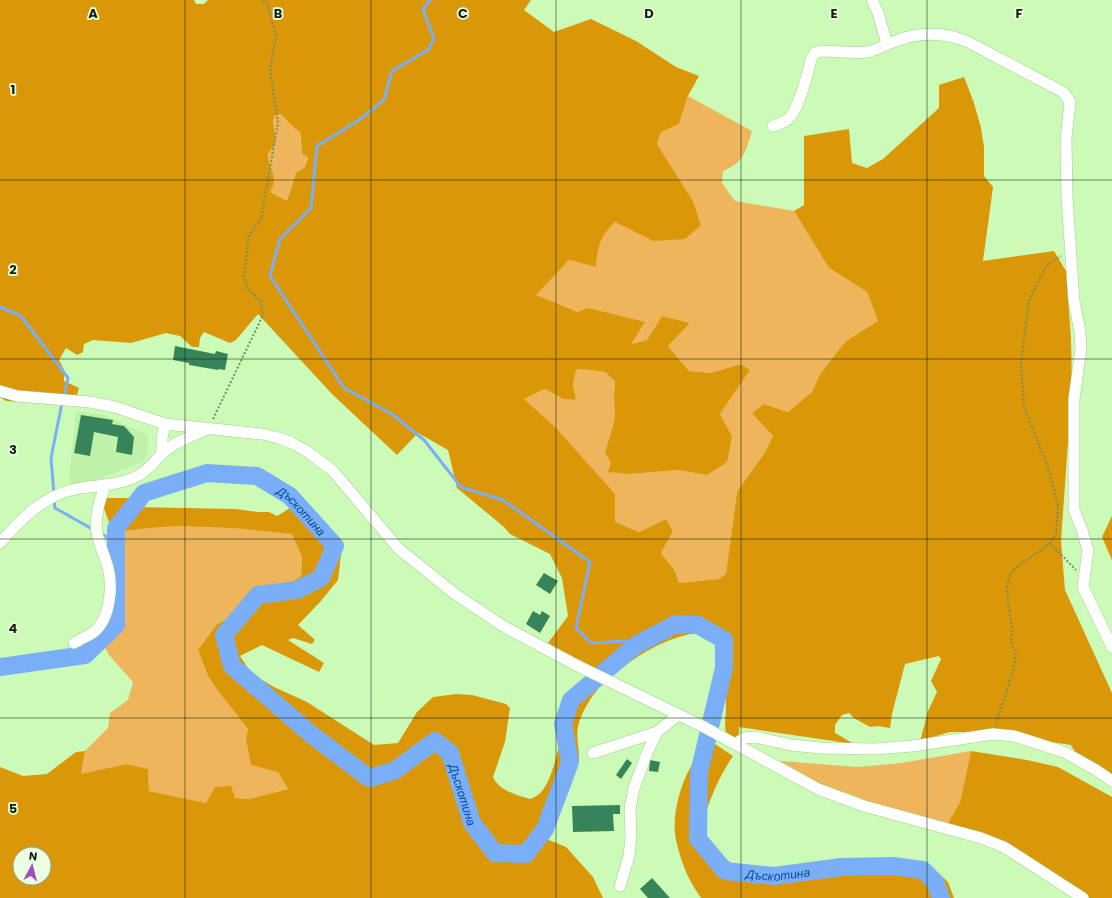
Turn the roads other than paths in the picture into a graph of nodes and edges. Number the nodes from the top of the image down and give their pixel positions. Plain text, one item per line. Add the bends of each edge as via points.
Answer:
1 (872, 0) edge
2 (887, 44) junction
3 (774, 126) dead end
4 (0, 391) edge
5 (165, 424) junction
6 (208, 429) junction
7 (162, 453) junction
8 (104, 485) junction
9 (0, 543) edge
10 (74, 643) dead end
11 (1112, 647) edge
12 (678, 715) junction
13 (657, 732) junction
14 (731, 742) junction
15 (593, 753) dead end
16 (1112, 781) edge
17 (620, 886) dead end
18 (1083, 898) edge

1 - 2 street
2 - 3 street via 866,52 821,50 815,53 790,117
2 - 11 street via 924,33 956,37 1064,92 1070,102 1066,153 1067,196 1074,301 1081,348 1074,398 1073,498 1074,510 1088,550 1083,587
4 - 5 street via 17,396 90,402 116,407
5 - 6 street
5 - 7 street
6 - 7 street
6 - 12 street via 262,434 292,443 308,452 332,471 399,549 454,594 504,626
7 - 8 street via 150,467 137,476
8 - 9 street via 56,494 39,504 18,522
8 - 10 street via 98,506 97,532 108,570 109,602 100,626
12 - 13 street
12 - 14 street
13 - 15 street
13 - 17 street via 634,788 630,809 629,856
14 - 16 street via 755,737 820,748 874,749 993,734 1014,736 1064,752
14 - 18 street via 825,791 864,806 981,838 1004,847

